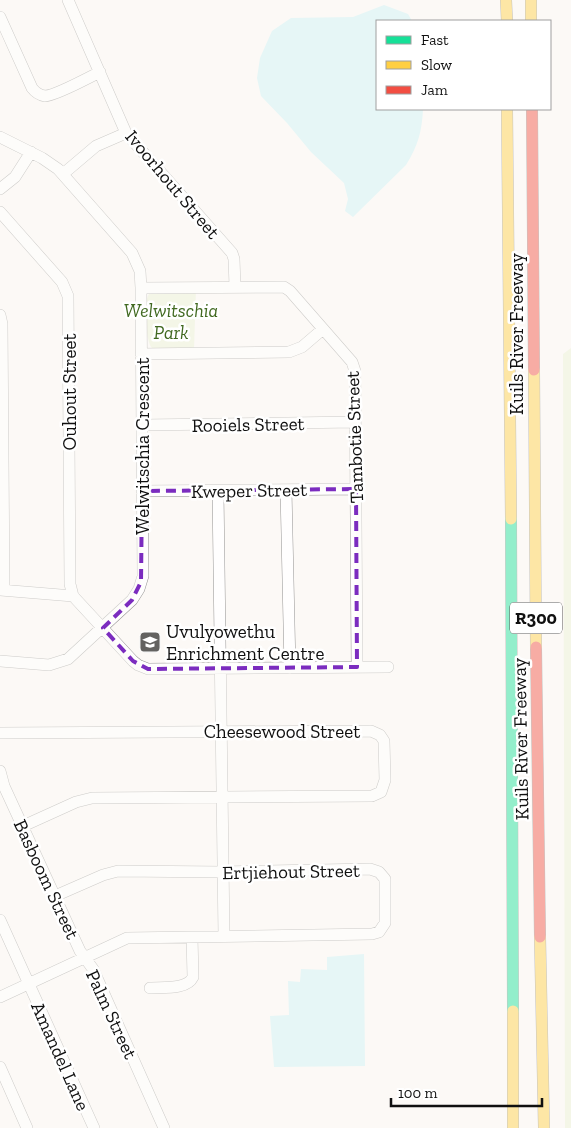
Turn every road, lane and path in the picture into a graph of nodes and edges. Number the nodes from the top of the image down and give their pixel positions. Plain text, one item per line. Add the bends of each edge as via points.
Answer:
1 (68, 0) edge
2 (506, 0) edge
3 (531, 0) edge
4 (0, 17) edge
5 (506, 20) edge
6 (531, 20) edge
7 (100, 72) junction
8 (507, 110) edge
9 (532, 110) edge
10 (126, 132) junction
11 (0, 138) edge
12 (31, 152) junction
13 (63, 174) junction
14 (0, 189) edge
15 (0, 212) edge
16 (235, 286) junction
17 (141, 288) junction
18 (0, 315) edge
19 (323, 329) junction
20 (142, 354) junction
21 (355, 422) junction
22 (142, 425) junction
23 (356, 489) junction
24 (286, 490) junction
25 (218, 491) junction
26 (142, 492) junction
27 (2, 590) edge
28 (73, 596) junction
29 (104, 628) junction
30 (0, 661) edge
31 (357, 667) junction
32 (388, 667) dead end
33 (220, 668) junction
34 (290, 668) junction
35 (221, 732) junction
36 (0, 733) edge
37 (0, 771) edge
38 (222, 797) junction
39 (23, 826) junction
40 (223, 872) junction
41 (55, 896) junction
42 (0, 920) edge
43 (224, 936) junction
44 (192, 937) junction
45 (85, 958) junction
46 (29, 984) junction
47 (150, 988) dead end
48 (0, 996) edge
49 (0, 1067) edge
50 (27, 1128) edge
51 (94, 1128) edge
52 (164, 1128) edge
53 (513, 1128) edge
54 (544, 1128) edge

1 - 7 street, Ivoorhout Street
2 - 5 highway
3 - 6 highway
4 - 7 street via 32,88 38,94 52,94
7 - 10 street, Ivoorhout Street
8 - 53 highway, Kuils River Freeway / R300
9 - 54 highway, Kuils River Freeway / R300
10 - 13 street via 93,149
10 - 16 street, Ivoorhout Street via 232,252
11 - 12 street, Welwitschia Crescent
12 - 13 street, Welwitschia Crescent
12 - 14 street via 15,177
13 - 17 street, Welwitschia Crescent via 132,253 140,271
15 - 28 street, Ouhout Street via 62,282 68,296 70,584
16 - 17 street, Tambotie Street
16 - 19 street, Tambotie Street via 284,287
17 - 20 street, Welwitschia Crescent
18 - 27 street
19 - 20 street via 289,352
19 - 21 street, Tambotie Street via 354,366
20 - 22 street, Welwitschia Crescent
21 - 22 street, Rooiels Street
21 - 23 street, Tambotie Street
22 - 26 street, Welwitschia Crescent
23 - 24 street, Kweper Street
23 - 31 street, Tambotie Street
24 - 25 street, Kweper Street
24 - 34 street
25 - 26 street, Kweper Street
25 - 33 street
26 - 29 street, Welwitschia Crescent via 142,582 132,600
27 - 28 street
28 - 29 street
29 - 30 street, Welwitschia Crescent via 62,662 43,665
29 - 33 street via 142,667
31 - 32 street
31 - 34 street
33 - 34 street
33 - 35 street
35 - 36 street, Cheesewood Street
35 - 38 street
35 - 38 street, Cheesewood Street via 374,732 384,741 385,771 381,792 368,797
37 - 39 street, Basboom Street
38 - 39 street, Cheesewood Street via 86,799
38 - 40 street
39 - 41 street, Basboom Street
40 - 41 street, Ertjiehout Street via 118,871
40 - 43 street
40 - 43 street, Ertjiehout Street via 373,870 385,879 386,920 382,929 372,934
41 - 45 street, Basboom Street
42 - 46 street, Amandel Lane
43 - 44 street, Ertjiehout Street
44 - 45 street, Ertjiehout Street via 127,938
44 - 47 street via 193,977 190,982
45 - 46 street, Palm Street
45 - 52 street, Palm Street via 93,969
46 - 48 street, Palm Street
46 - 51 street, Amandel Lane
49 - 50 street

